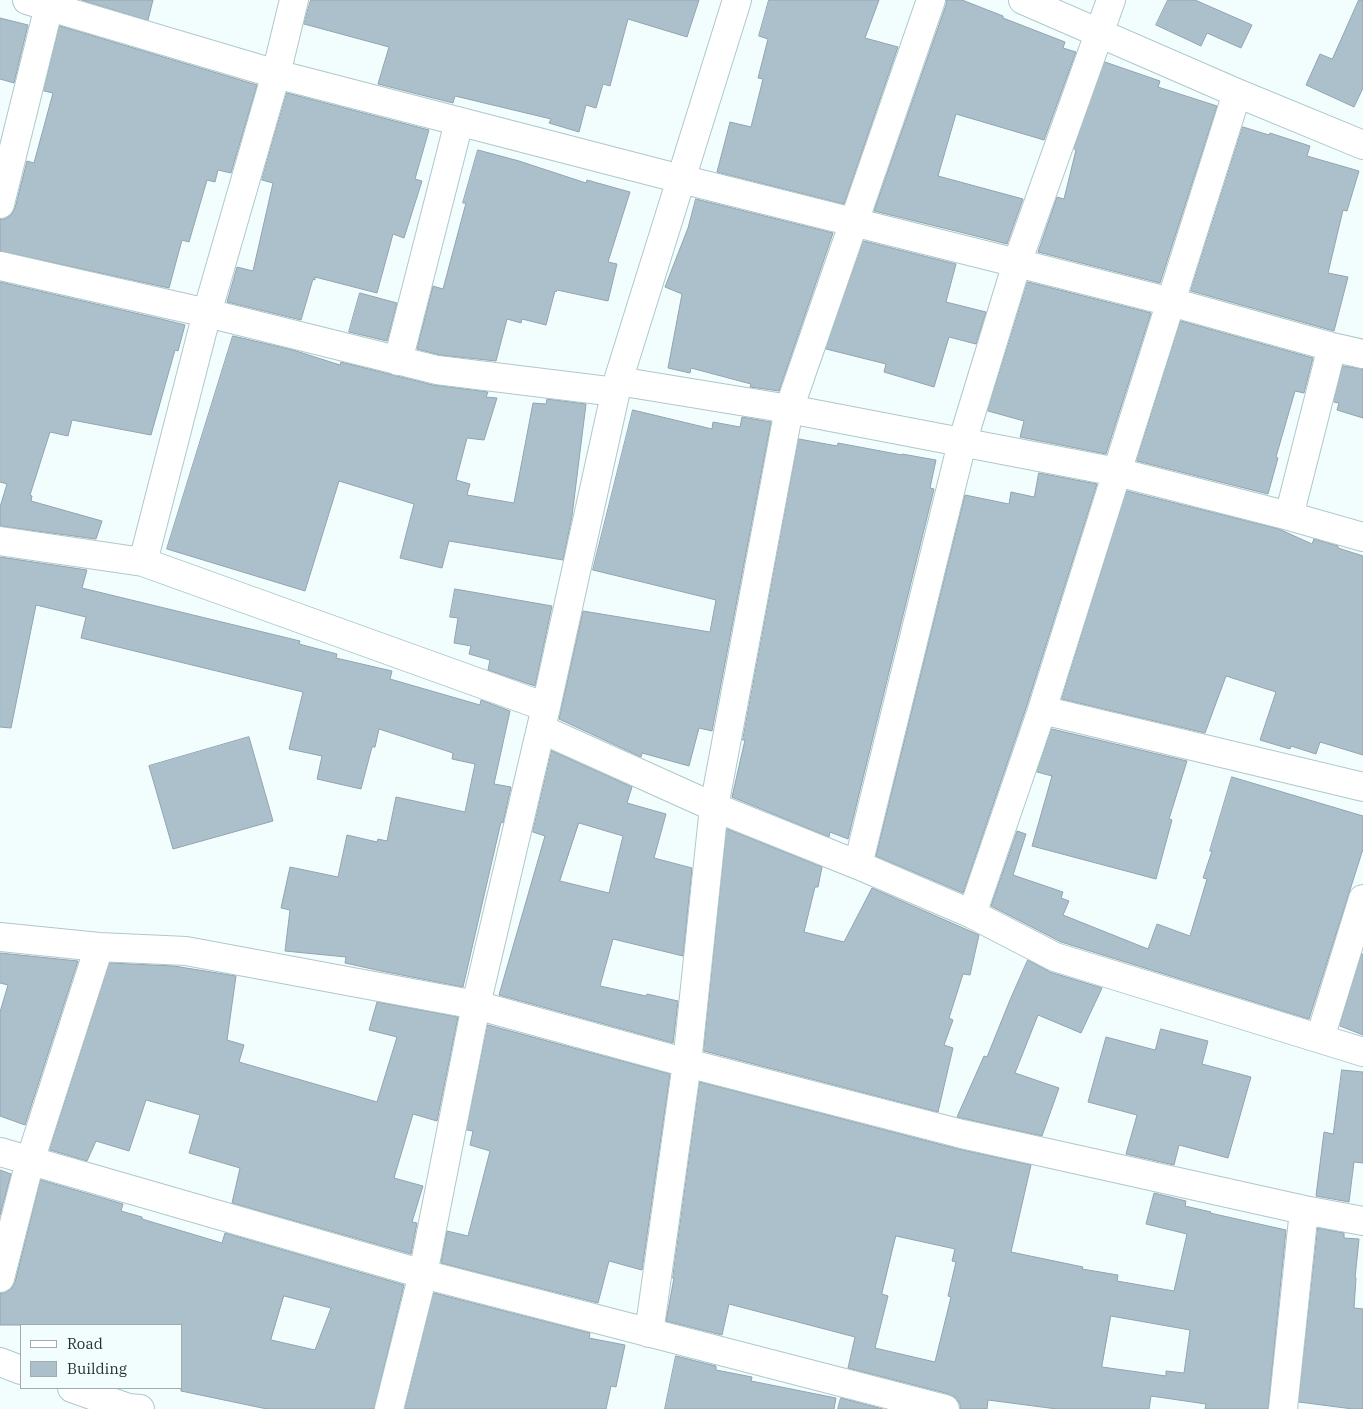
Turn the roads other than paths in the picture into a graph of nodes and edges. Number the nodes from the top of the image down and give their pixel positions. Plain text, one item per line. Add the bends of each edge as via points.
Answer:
1 (294, 0) edge
2 (737, 0) edge
3 (931, 0) edge
4 (1023, 0) edge
5 (1111, 0) edge
6 (38, 3) edge
7 (1099, 32) junction
8 (276, 74) junction
9 (1237, 93) junction
10 (460, 122) junction
11 (1363, 145) edge
12 (681, 179) junction
13 (0, 204) edge
14 (854, 223) junction
15 (1018, 263) junction
16 (0, 266) edge
17 (1171, 302) junction
18 (207, 313) junction
19 (1332, 347) junction
20 (1363, 354) edge
21 (398, 361) junction
22 (617, 386) junction
23 (789, 409) junction
24 (962, 443) junction
25 (1117, 472) junction
26 (1289, 516) junction
27 (1363, 537) edge
28 (0, 542) edge
29 (143, 562) junction
30 (1042, 710) junction
31 (543, 718) junction
32 (1363, 787) edge
33 (714, 807) junction
34 (858, 865) junction
35 (1363, 899) edge
36 (972, 914) junction
37 (0, 937) edge
38 (99, 947) junction
39 (476, 1005) junction
40 (1320, 1038) junction
41 (1363, 1052) edge
42 (687, 1063) junction
43 (0, 1152) edge
44 (30, 1161) junction
45 (1304, 1210) junction
46 (1363, 1221) edge
47 (423, 1274) junction
48 (0, 1278) edge
49 (649, 1333) junction
50 (0, 1362) edge
51 (20, 1370) edge
52 (75, 1389) edge
53 (140, 1409) edge
54 (389, 1409) edge
55 (945, 1409) edge
56 (1283, 1409) edge

1 - 8 street
2 - 12 street
3 - 14 street
4 - 7 street
5 - 7 street
6 - 8 street
6 - 13 street
7 - 9 street
7 - 15 street
8 - 10 street
8 - 18 street
9 - 11 street
9 - 17 street
10 - 12 street
10 - 21 street
12 - 14 street
12 - 22 street
14 - 15 street
14 - 23 street
15 - 17 street
15 - 24 street
16 - 18 street
17 - 19 street
17 - 25 street
18 - 21 street
18 - 29 street
19 - 20 street
19 - 26 street
21 - 22 street via 437,370
22 - 23 street
22 - 31 street
23 - 24 street
23 - 33 street
24 - 25 street
24 - 34 street
25 - 26 street
25 - 30 street
26 - 27 street
28 - 29 street
29 - 31 street
30 - 32 street
30 - 36 street
31 - 33 street
31 - 39 street
33 - 34 street
33 - 42 street
34 - 36 street
35 - 40 street
36 - 40 street via 1055,957
37 - 38 street
38 - 39 street via 186,952
38 - 44 street
39 - 42 street
39 - 47 street
40 - 41 street
42 - 45 street via 962,1134
42 - 49 street
43 - 44 street
44 - 47 street
44 - 48 street
45 - 46 street
45 - 56 street
47 - 49 street
47 - 54 street
49 - 55 street
50 - 51 street
52 - 53 street via 128,1408

